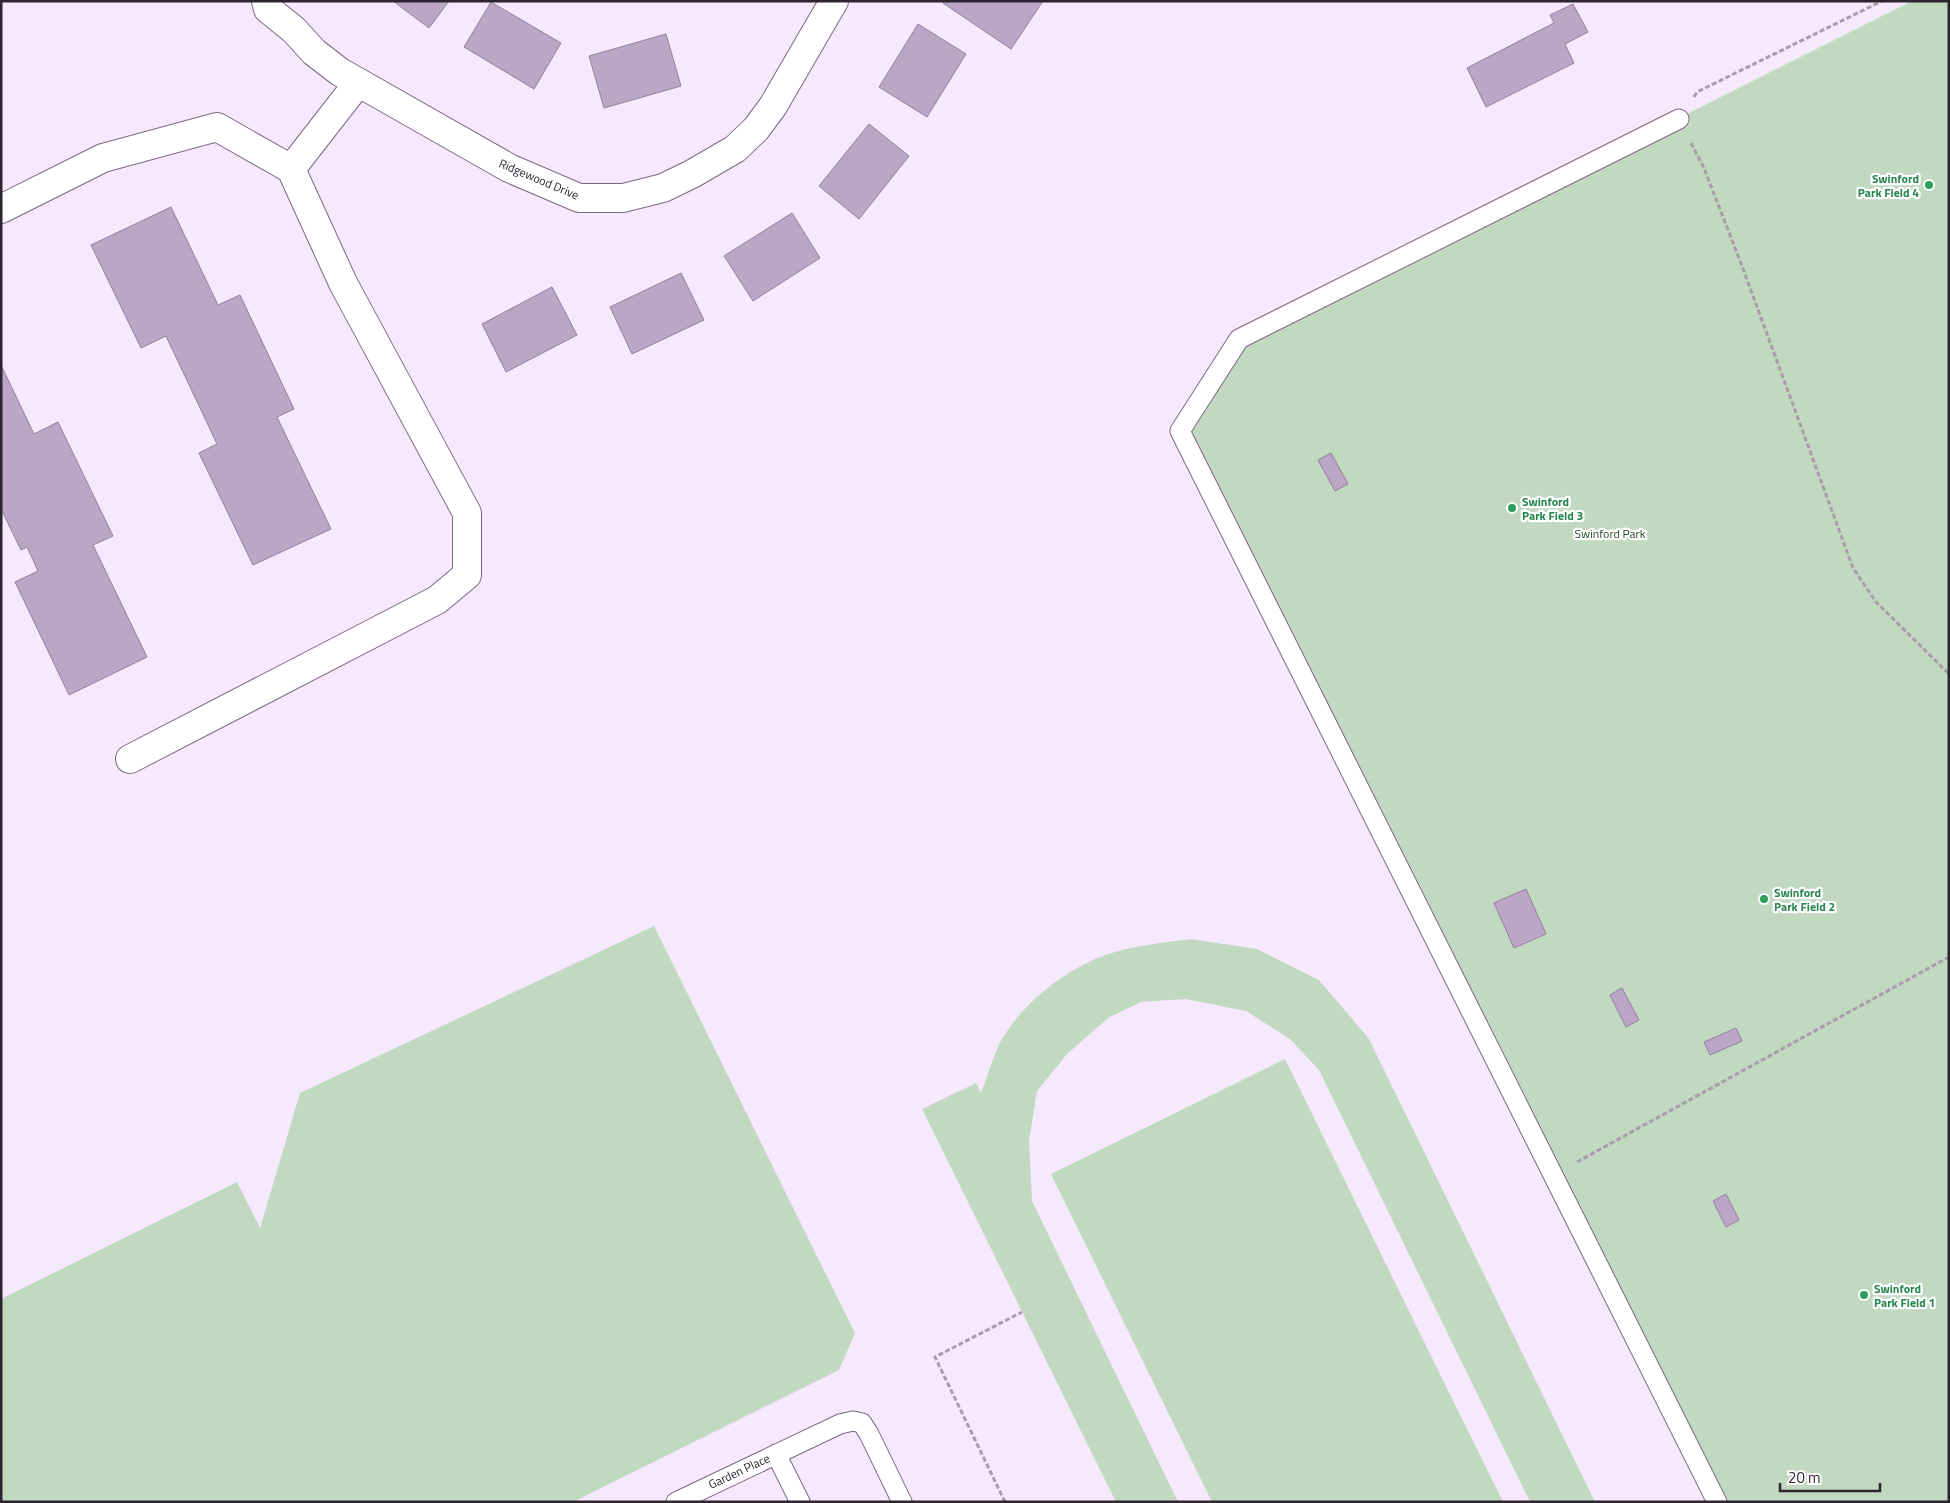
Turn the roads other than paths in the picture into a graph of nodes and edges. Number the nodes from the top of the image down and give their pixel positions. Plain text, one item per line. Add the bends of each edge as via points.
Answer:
1 (266, 1) edge
2 (834, 1) edge
3 (358, 82) junction
4 (1679, 119) road end
5 (291, 169) junction
6 (1, 209) edge
7 (130, 760) dead end
8 (776, 1454) junction
9 (676, 1502) edge
10 (800, 1502) edge
11 (902, 1502) edge
12 (1717, 1502) edge

1 - 3 street, Ridgewood Drive via 268,9 314,52
2 - 3 street, Ridgewood Drive via 773,106 735,149 663,188 623,198 579,198 508,168
3 - 5 street
4 - 12 lane via 1239,339 1180,431
5 - 6 street via 217,127 103,158
5 - 7 street via 343,283 468,513 467,575 437,600
8 - 9 lane, Garden Place
8 - 10 lane
8 - 11 lane, Garden Place via 840,1424 862,1423

